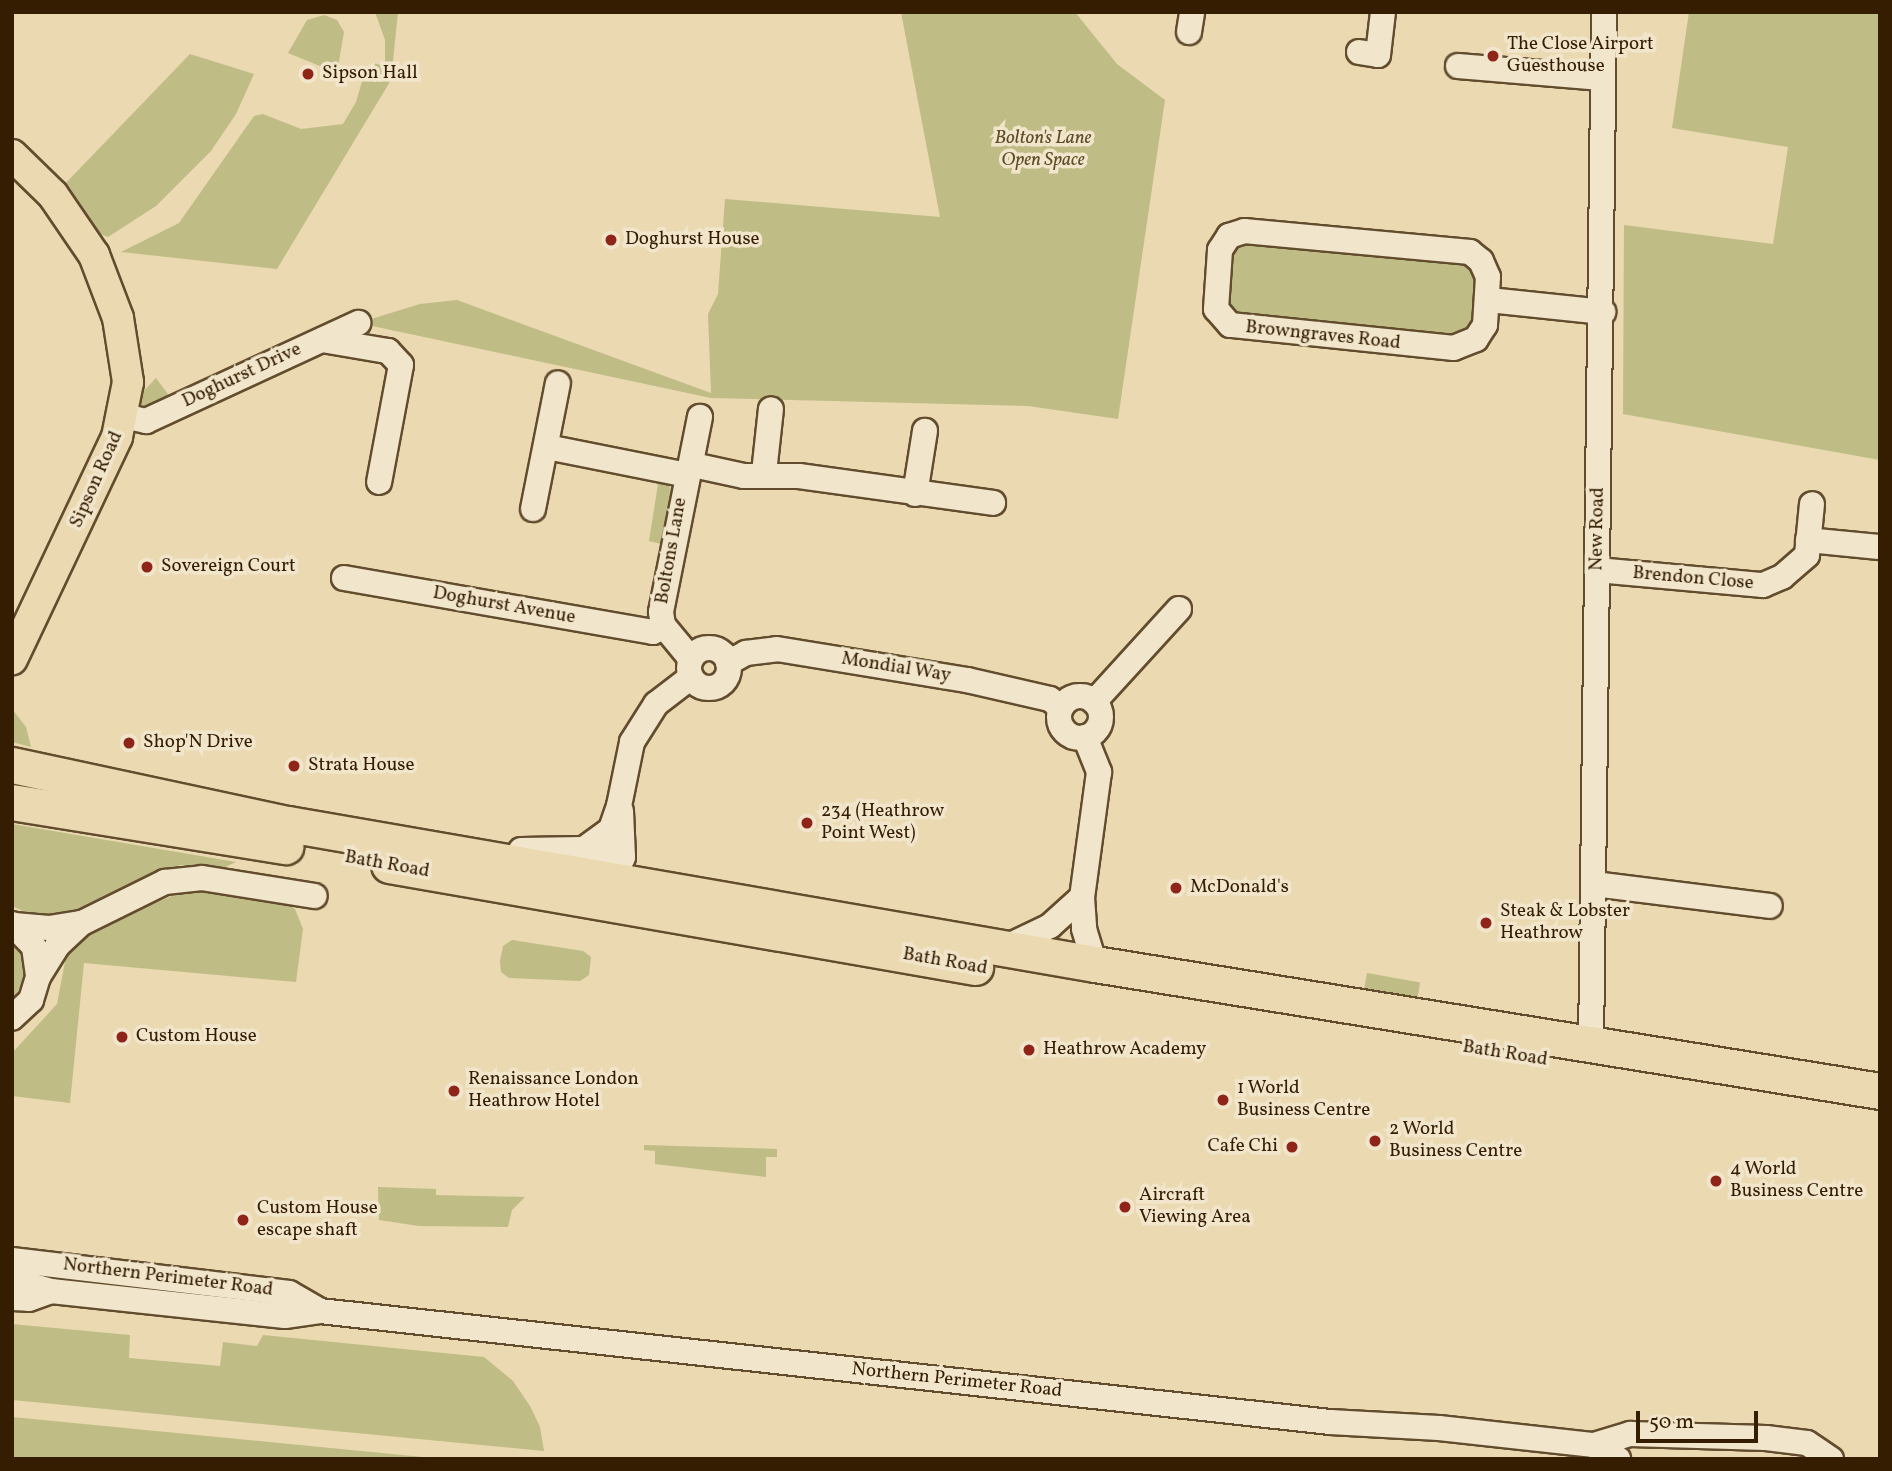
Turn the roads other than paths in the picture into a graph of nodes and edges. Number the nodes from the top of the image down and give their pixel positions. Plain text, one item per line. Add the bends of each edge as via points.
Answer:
1 (1383, 12) edge
2 (1604, 12) edge
3 (1359, 52) dead end
4 (1458, 66) dead end
5 (1602, 78) junction
6 (12, 155) edge
7 (1489, 300) junction
8 (1603, 312) junction
9 (358, 323) dead end
10 (321, 340) junction
11 (558, 383) dead end
12 (771, 409) dead end
13 (124, 416) junction
14 (701, 417) dead end
15 (925, 431) dead end
16 (547, 447) junction
17 (690, 470) junction
18 (764, 473) junction
19 (379, 482) dead end
20 (915, 494) junction
21 (993, 503) dead end
22 (1812, 504) dead end
23 (533, 509) dead end
24 (1808, 540) junction
25 (1880, 547) edge
26 (1597, 570) junction
27 (344, 578) dead end
28 (1179, 609) dead end
29 (663, 625) junction
30 (12, 659) edge
31 (691, 668) junction
32 (1094, 702) junction
33 (1061, 708) junction
34 (1086, 737) junction
35 (12, 765) edge
36 (12, 802) edge
37 (619, 806) junction
38 (609, 831) junction
39 (443, 850) junction
40 (1594, 884) junction
41 (610, 893) junction
42 (315, 896) dead end
43 (1082, 897) junction
44 (1770, 906) dead end
45 (82, 923) junction
46 (13, 925) edge
47 (1004, 948) junction
48 (1095, 964) junction
49 (38, 977) junction
50 (13, 1018) edge
51 (1591, 1046) junction
52 (1880, 1091) edge
53 (1880, 1115) edge
54 (12, 1246) edge
55 (24, 1261) edge
56 (12, 1280) edge
57 (51, 1291) junction
58 (12, 1297) edge
59 (320, 1311) junction
60 (1594, 1446) junction
61 (1618, 1459) edge
62 (1831, 1459) edge

1 - 3 street via 1378,55
2 - 5 street, New Road
4 - 5 street
5 - 8 street, New Road
6 - 13 main road, Sipson Road via 64,209 106,279 124,346 128,382
7 - 7 street, Browngraves Road via 1488,277 1481,261 1465,250 1244,230 1223,244 1215,295 1219,314 1240,329 1454,348 1483,331
7 - 8 street
8 - 26 street, New Road
9 - 10 street, Doghurst Drive
10 - 13 street, Doghurst Drive via 146,421
10 - 19 street via 388,351 401,365
11 - 16 street
12 - 18 street
13 - 30 main road, Sipson Road via 93,493
14 - 17 street, Boltons Lane
15 - 20 street
16 - 17 street, Boltons Lane
16 - 23 street
17 - 18 street, Boltons Lane via 744,476
17 - 29 street, Boltons Lane via 661,612
18 - 20 street, Boltons Lane
20 - 21 street, Boltons Lane
22 - 24 street, Brendon Close
24 - 25 street
24 - 26 street, Brendon Close via 1807,555 1782,578 1763,585
26 - 40 street, New Road
27 - 29 street, Doghurst Avenue via 653,632
28 - 32 street
29 - 31 street, Boltons Lane
31 - 33 street, Mondial Way via 699,650 711,648 729,663 746,653 777,649 967,680 1050,699
31 - 37 street via 656,704 632,742
32 - 33 street via 1076,696
32 - 34 street via 1101,719
33 - 34 street via 1062,727 1072,736
34 - 43 street via 1099,772
35 - 39 highway, Bath Road via 139,796
36 - 41 highway, Bath Road
37 - 38 street
37 - 41 street via 623,857
38 - 39 street, Bath Road via 599,841 572,851
38 - 41 street via 601,858
39 - 41 highway, Bath Road
40 - 44 street via 1692,887
40 - 51 street, New Road
41 - 47 highway, Bath Road
41 - 53 highway, Bath Road
42 - 45 street via 178,878
43 - 47 street via 1051,926
43 - 48 street via 1084,929
45 - 46 street via 49,928
45 - 49 street via 57,946
46 - 49 street via 34,947
47 - 48 highway, Bath Road
48 - 51 highway, Bath Road
49 - 50 street via 31,1000
51 - 52 highway, Bath Road
54 - 55 street
55 - 59 street, Northern Perimeter Road via 289,1293
56 - 57 street
57 - 58 street, Northern Perimeter Road via 29,1299
57 - 59 street, Northern Perimeter Road via 285,1316
59 - 60 street, Northern Perimeter Road via 1330,1422 1439,1428
60 - 61 street, Northern Perimeter Road
60 - 62 street, Northern Perimeter Road via 1630,1434 1757,1438 1807,1443

